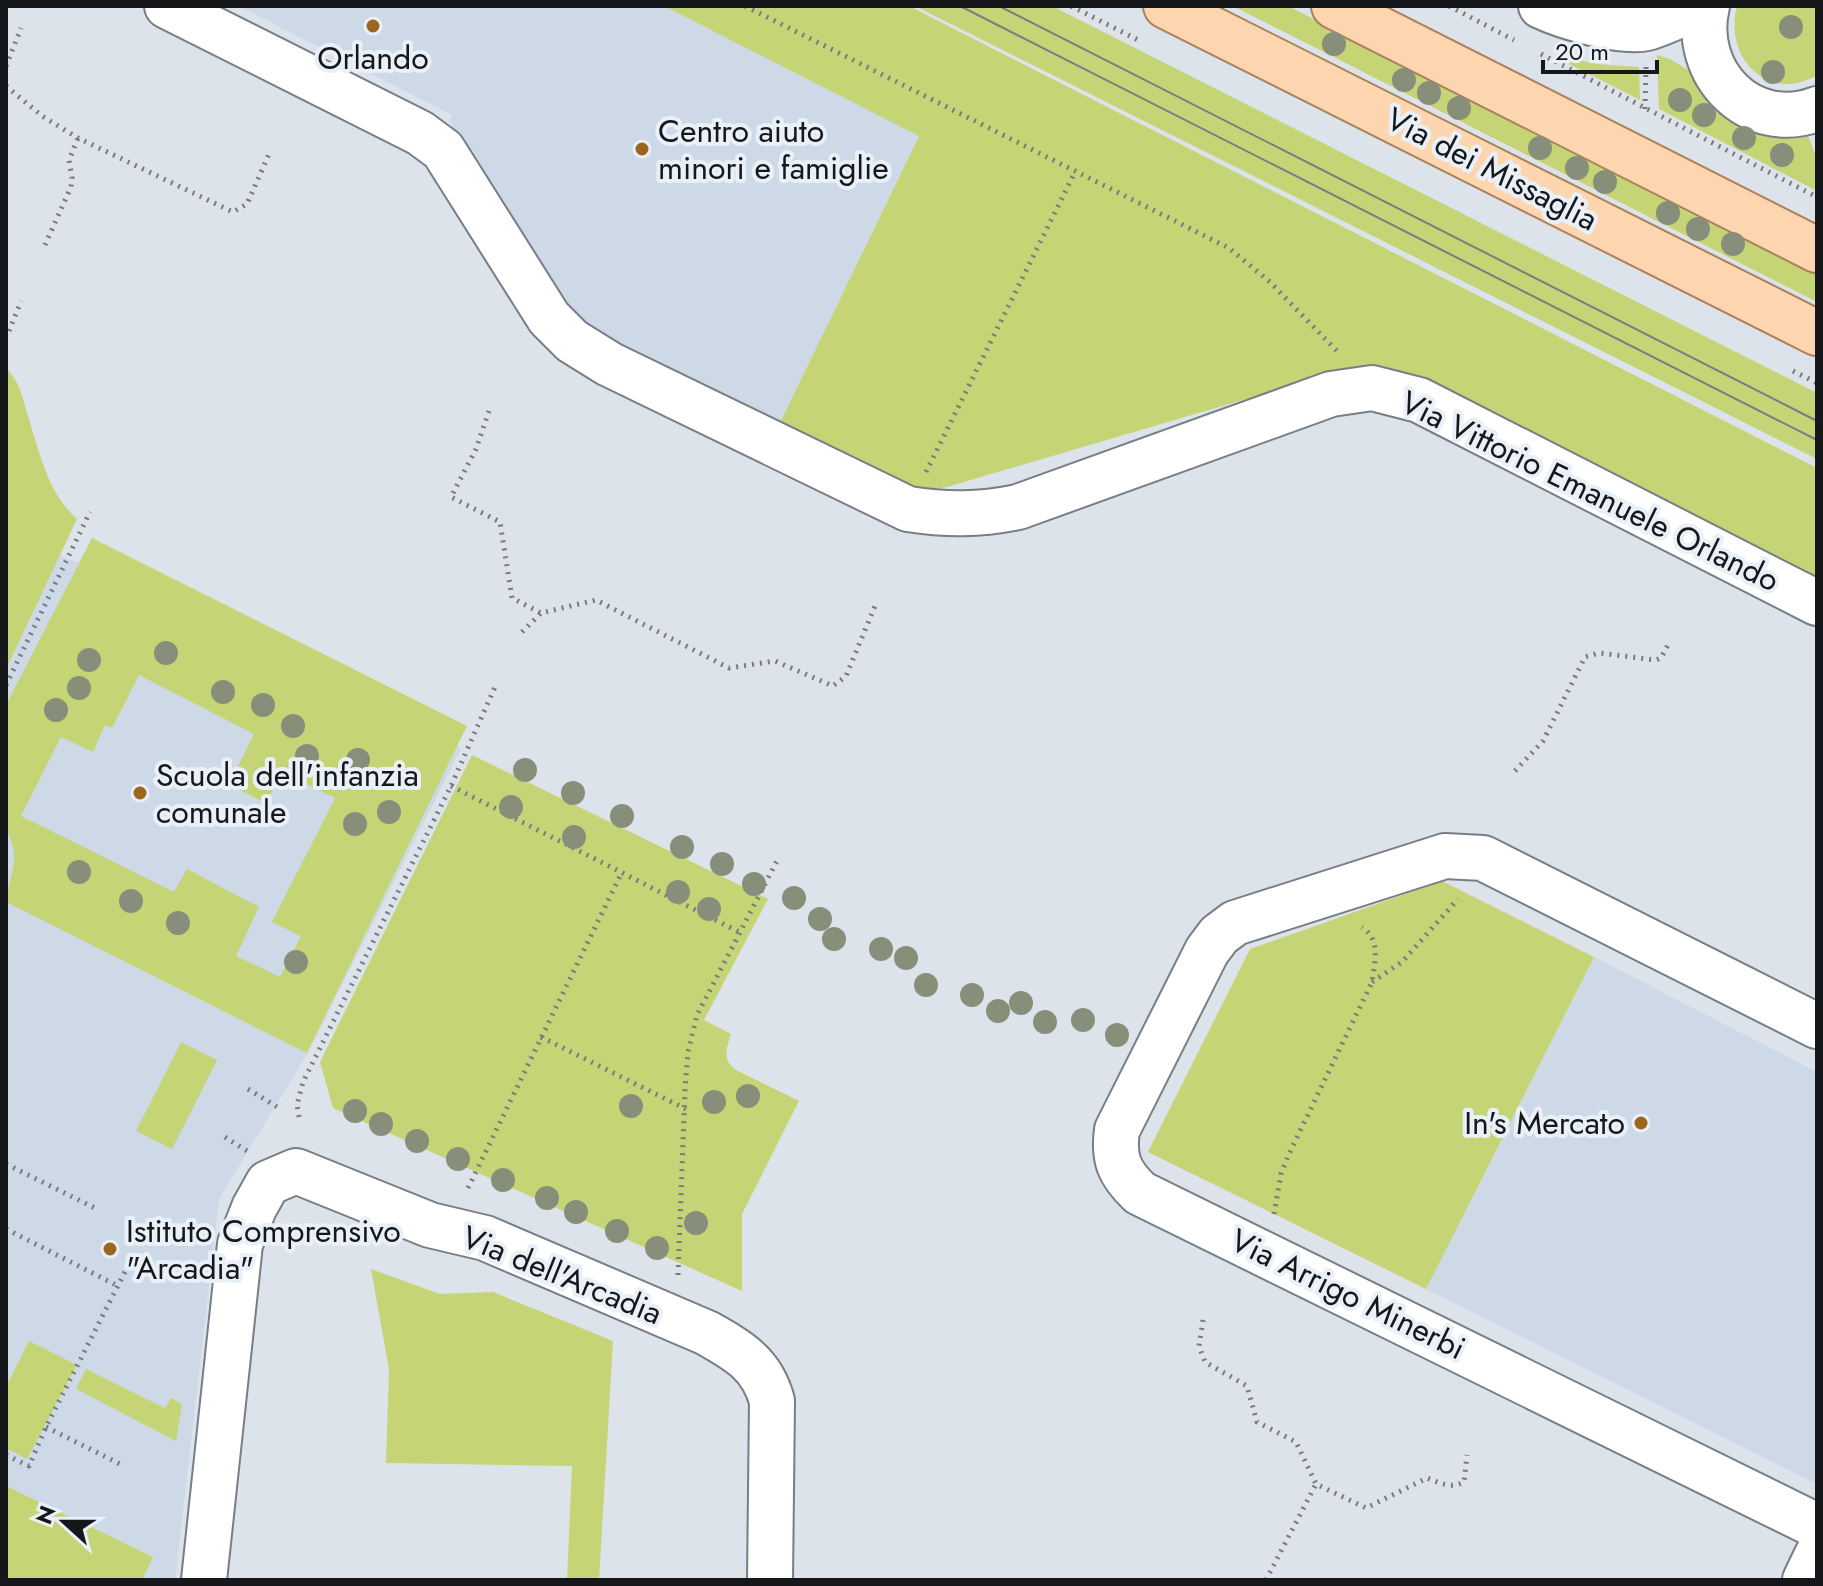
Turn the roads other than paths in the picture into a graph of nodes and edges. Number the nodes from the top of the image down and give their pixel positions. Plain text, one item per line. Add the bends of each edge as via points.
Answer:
1 (167, 6) edge
2 (1166, 6) edge
3 (1334, 6) edge
4 (1541, 6) edge
5 (1700, 6) edge
6 (1707, 6) edge
7 (1645, 44) junction
8 (1711, 65) junction
9 (1817, 109) edge
10 (1817, 250) edge
11 (1817, 333) edge
12 (1817, 603) edge
13 (1817, 1026) edge
14 (1817, 1526) edge
15 (1817, 1555) edge
16 (204, 1580) edge
17 (770, 1580) edge
18 (1805, 1580) edge

1 - 12 street, Via Vittorio Emanuele Orlando via 420,133 443,150 549,318 572,341 609,364 908,509 958,515 1018,507 1331,394 1372,388 1419,400
2 - 11 main road, Via dei Missaglia
3 - 10 main road
4 - 7 street via 1616,27
5 - 7 street
6 - 8 street via 1704,34
7 - 8 street
8 - 9 street via 1729,91 1756,108 1786,115
13 - 14 street, Via Arrigo Minerbi via 1483,858 1445,856 1235,923 1219,935 1117,1130 1114,1146 1124,1179 1140,1193
15 - 18 street
16 - 17 street, Via dell'Arcadia via 240,1244 268,1183 296,1171 430,1225 485,1238 707,1333 755,1365 767,1381 772,1401

